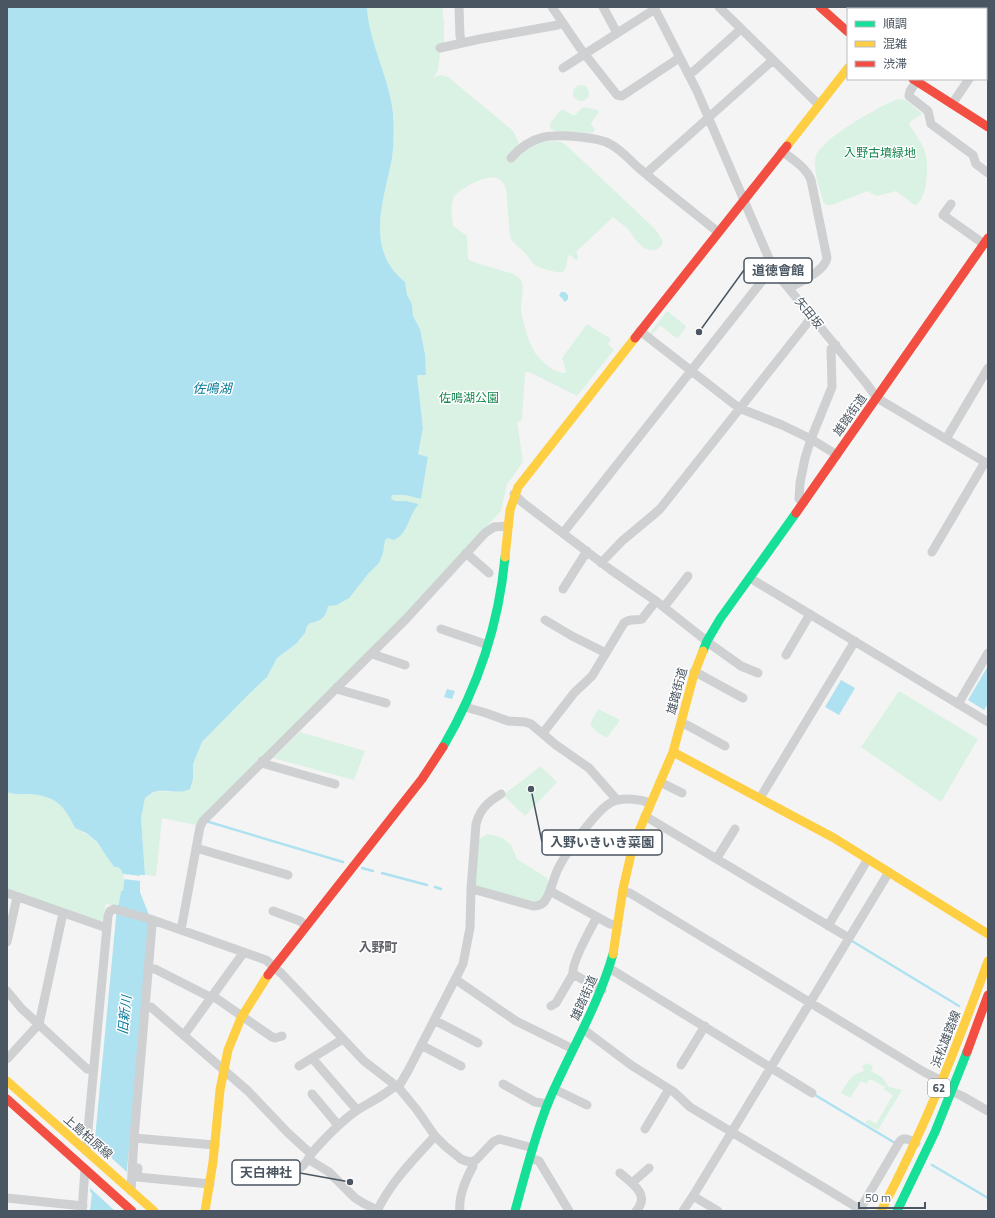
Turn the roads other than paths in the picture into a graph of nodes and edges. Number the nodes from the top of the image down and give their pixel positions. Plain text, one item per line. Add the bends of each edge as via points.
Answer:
1 (459, 7) edge
2 (552, 7) edge
3 (603, 7) edge
4 (718, 7) edge
5 (820, 7) edge
6 (654, 8) edge
7 (562, 22) junction
8 (741, 29) junction
9 (847, 31) edge
10 (617, 33) junction
11 (462, 43) junction
12 (440, 48) dead end
13 (585, 54) junction
14 (679, 58) junction
15 (773, 60) junction
16 (563, 68) dead end
17 (847, 69) edge
18 (688, 74) junction
19 (915, 80) edge
20 (968, 80) edge
21 (952, 104) junction
22 (819, 105) junction
23 (708, 118) junction
24 (988, 127) edge
25 (782, 151) junction
26 (512, 158) dead end
27 (988, 172) edge
28 (646, 174) junction
29 (744, 200) junction
30 (951, 204) dead end
31 (718, 232) junction
32 (986, 241) edge
33 (773, 267) junction
34 (789, 288) junction
35 (812, 317) junction
36 (640, 331) junction
37 (836, 345) junction
38 (988, 368) edge
39 (691, 371) junction
40 (877, 398) junction
41 (739, 408) junction
42 (811, 439) junction
43 (946, 439) junction
44 (837, 454) junction
45 (987, 463) edge
46 (514, 494) junction
47 (804, 502) junction
48 (508, 526) junction
49 (563, 533) junction
50 (587, 551) junction
51 (932, 552) dead end
52 (466, 553) junction
53 (601, 562) junction
54 (490, 573) dead end
55 (688, 576) dead end
56 (750, 578) junction
57 (563, 589) dead end
58 (656, 600) junction
59 (664, 607) junction
60 (810, 614) junction
61 (546, 620) dead end
62 (441, 629) dead end
63 (707, 641) junction
64 (855, 641) junction
65 (488, 645) junction
66 (373, 652) junction
67 (606, 653) junction
68 (988, 653) edge
69 (786, 655) dead end
70 (405, 665) dead end
71 (694, 672) junction
72 (758, 673) dead end
73 (337, 687) junction
74 (743, 698) dead end
75 (386, 703) dead end
76 (958, 704) junction
77 (465, 707) junction
78 (988, 722) edge
79 (681, 724) junction
80 (543, 733) junction
81 (725, 746) dead end
82 (673, 752) junction
83 (262, 761) junction
84 (660, 782) junction
85 (335, 784) dead end
86 (682, 793) dead end
87 (501, 794) dead end
88 (760, 798) junction
89 (617, 800) junction
90 (650, 803) junction
91 (645, 816) junction
92 (735, 829) dead end
93 (196, 848) junction
94 (717, 858) junction
95 (868, 859) junction
96 (889, 872) junction
97 (288, 875) dead end
98 (471, 890) junction
99 (550, 891) junction
100 (622, 892) junction
101 (7, 893) edge
102 (17, 897) junction
103 (272, 911) dead end
104 (63, 913) junction
105 (597, 917) junction
106 (152, 920) junction
107 (618, 925) junction
108 (306, 926) junction
109 (828, 926) junction
110 (107, 928) junction
111 (181, 930) junction
112 (988, 934) edge
113 (849, 938) junction
114 (7, 942) edge
115 (244, 952) junction
116 (988, 960) edge
117 (274, 967) junction
118 (148, 969) junction
119 (609, 969) junction
120 (573, 974) junction
121 (455, 980) junction
122 (602, 990) junction
123 (7, 991) edge
124 (988, 994) edge
125 (212, 997) junction
126 (810, 1003) junction
127 (552, 1006) dead end
128 (145, 1007) junction
129 (242, 1017) junction
130 (434, 1020) junction
131 (39, 1024) junction
132 (705, 1026) junction
133 (583, 1029) junction
134 (184, 1035) junction
135 (282, 1036) dead end
136 (343, 1039) junction
137 (478, 1043) dead end
138 (421, 1045) junction
139 (573, 1049) junction
140 (312, 1058) junction
141 (7, 1059) edge
142 (682, 1064) dead end
143 (299, 1066) dead end
144 (461, 1066) dead end
145 (771, 1067) junction
146 (93, 1069) junction
147 (223, 1069) junction
148 (7, 1081) edge
149 (942, 1081) junction
150 (503, 1084) dead end
151 (397, 1086) junction
152 (554, 1089) junction
153 (669, 1089) junction
154 (953, 1092) junction
155 (812, 1093) dead end
156 (312, 1094) dead end
157 (7, 1099) edge
158 (548, 1104) junction
159 (587, 1105) dead end
160 (357, 1110) junction
161 (988, 1111) edge
162 (338, 1125) junction
163 (645, 1129) dead end
164 (732, 1132) junction
165 (435, 1136) junction
166 (137, 1139) junction
167 (916, 1143) junction
168 (215, 1145) junction
169 (533, 1148) junction
170 (88, 1153) junction
171 (310, 1156) junction
172 (530, 1158) junction
173 (471, 1162) junction
174 (274, 1168) dead end
175 (649, 1168) dead end
176 (87, 1170) junction
177 (620, 1173) dead end
178 (632, 1183) junction
179 (210, 1184) junction
180 (130, 1190) junction
181 (694, 1196) junction
182 (7, 1198) edge
183 (83, 1208) edge
184 (129, 1209) edge
185 (377, 1210) edge
186 (861, 1210) edge
187 (154, 1211) edge
188 (205, 1211) edge
189 (460, 1211) edge
190 (515, 1211) edge
191 (569, 1211) edge
192 (636, 1211) edge
193 (683, 1211) edge
194 (718, 1211) edge
195 (881, 1211) edge
196 (896, 1211) edge

1 - 11 street
2 - 7 street
3 - 10 street
4 - 8 street
5 - 9 street
6 - 10 street
6 - 14 street, 矢田坂
7 - 11 street via 558,25
7 - 13 street
8 - 15 street
8 - 18 street
10 - 13 street
11 - 12 street
13 - 14 street via 617,95 622,96
13 - 16 street
14 - 18 street, 矢田坂
15 - 22 street
15 - 23 street
17 - 22 street
18 - 23 street, 矢田坂
19 - 21 street
19 - 27 street via 909,96 928,111 931,124 973,155 976,164
20 - 21 street
21 - 24 street
22 - 25 street
23 - 28 street
23 - 29 street, 矢田坂
25 - 29 street
25 - 34 street via 804,169 811,180 827,258 822,268
26 - 28 street via 526,144 545,136 594,139 615,147
28 - 31 street
29 - 31 street
29 - 33 street, 矢田坂
30 - 32 street via 943,215
31 - 36 street
32 - 40 street, 雄踏街道
33 - 34 street, 矢田坂
33 - 39 street
34 - 35 street, 矢田坂
35 - 37 street, 矢田坂
35 - 41 street
36 - 39 street
36 - 46 street
37 - 40 street, 矢田坂
37 - 42 street via 831,349 832,387
38 - 43 street
39 - 41 street
39 - 49 street
40 - 43 street
40 - 44 street, 雄踏街道
41 - 42 street
41 - 53 street via 660,509
42 - 44 street
42 - 47 street via 800,483 799,499
43 - 45 street
44 - 47 street, 雄踏街道
45 - 51 street
46 - 48 street
46 - 49 street
47 - 56 street, 雄踏街道
48 - 52 street via 489,529
48 - 65 street via 502,587
49 - 50 street
50 - 53 street
50 - 57 street
52 - 54 street
52 - 66 street
53 - 58 street
55 - 59 street
56 - 60 street
56 - 63 street, 雄踏街道
58 - 59 street
58 - 67 street via 642,619 628,620 624,623
59 - 63 street
60 - 64 street
60 - 69 street
61 - 67 street
62 - 65 street
63 - 71 street, 雄踏街道
63 - 72 street via 741,666
64 - 76 street
64 - 88 street
65 - 77 street
66 - 70 street via 375,655
66 - 73 street
67 - 80 street via 592,676
68 - 76 street
71 - 74 street
71 - 79 street, 雄踏街道
73 - 75 street
73 - 83 street
76 - 78 street
77 - 80 street via 508,721 525,722
77 - 108 street via 422,779
79 - 81 street
79 - 82 street, 雄踏街道
80 - 89 street via 589,768
82 - 84 street, 雄踏街道
82 - 88 street
83 - 85 street
83 - 93 street via 203,821
84 - 86 street
84 - 90 street, 雄踏街道
87 - 98 street via 486,804 478,816
88 - 95 street
89 - 90 street via 643,800
89 - 99 street via 603,808 578,838 557,871
90 - 91 street, 雄踏街道
91 - 94 street
91 - 100 street, 雄踏街道 via 631,854
92 - 94 street
93 - 97 street
93 - 111 street
94 - 109 street
95 - 96 street
95 - 109 street
96 - 112 street
96 - 113 street
98 - 99 street via 533,906 544,903
98 - 121 street via 470,928 463,964
99 - 105 street
100 - 107 street, 雄踏街道
100 - 126 street via 630,893
101 - 102 street
102 - 104 street
102 - 114 street
103 - 108 street via 300,921
104 - 110 street
104 - 131 street
105 - 107 street
105 - 120 street via 578,955
106 - 110 street via 116,909 108,914
106 - 111 street
106 - 118 street
107 - 119 street, 雄踏街道
108 - 117 street
109 - 113 street
110 - 146 street
111 - 115 street
113 - 126 street
115 - 117 street via 266,960
115 - 125 street
116 - 149 street, 浜松雄踏線 / 62
117 - 129 street
117 - 136 street
118 - 125 street
118 - 128 street
119 - 122 street, 雄踏街道
119 - 132 street
120 - 122 street
120 - 127 street
121 - 130 street
121 - 139 street via 512,1018
122 - 133 street, 雄踏街道
123 - 131 street
124 - 154 street, 浜松雄踏線 / 62
125 - 129 street
125 - 134 street
126 - 145 street
126 - 149 street
128 - 134 street via 151,1007
128 - 166 street
129 - 135 street via 272,1037
129 - 147 street
130 - 137 street
130 - 138 street
131 - 141 street
131 - 146 street via 87,1069
132 - 142 street
132 - 145 street
133 - 139 street, 雄踏街道
133 - 153 street via 631,1065
134 - 147 street
136 - 140 street
136 - 151 street via 364,1061
138 - 144 street
138 - 151 street
139 - 152 street, 雄踏街道
140 - 143 street
140 - 160 street
145 - 155 street
145 - 164 street
146 - 170 street
147 - 168 street
147 - 171 street via 248,1090
148 - 170 street, 上島柏原線
149 - 167 street, 浜松雄踏線 / 62
150 - 158 street via 535,1102
151 - 160 street
151 - 165 street
152 - 158 street, 雄踏街道
152 - 159 street
153 - 163 street
153 - 164 street via 690,1107
154 - 161 street
154 - 196 street, 浜松雄踏線 / 62 via 926,1154
156 - 162 street
157 - 176 street
158 - 169 street, 雄踏街道
160 - 162 street
162 - 171 street
164 - 181 street
164 - 186 street
165 - 173 street via 452,1153
165 - 185 street via 397,1178
166 - 168 street
166 - 179 street via 137,1177
166 - 180 street
167 - 186 street via 907,1139 900,1142
167 - 195 street, 浜松雄踏線 / 62
168 - 179 street
169 - 172 street, 雄踏街道
169 - 173 street via 499,1139
170 - 180 street, 上島柏原線
171 - 174 street via 303,1167 296,1171
171 - 185 street via 355,1198
172 - 190 street, 雄踏街道
172 - 191 street via 539,1161
173 - 189 street via 473,1166 460,1198
175 - 178 street
176 - 183 street
176 - 184 street
177 - 178 street
178 - 192 street via 642,1195 640,1207
179 - 188 street
180 - 187 street, 上島柏原線
181 - 193 street
181 - 194 street
182 - 183 street

